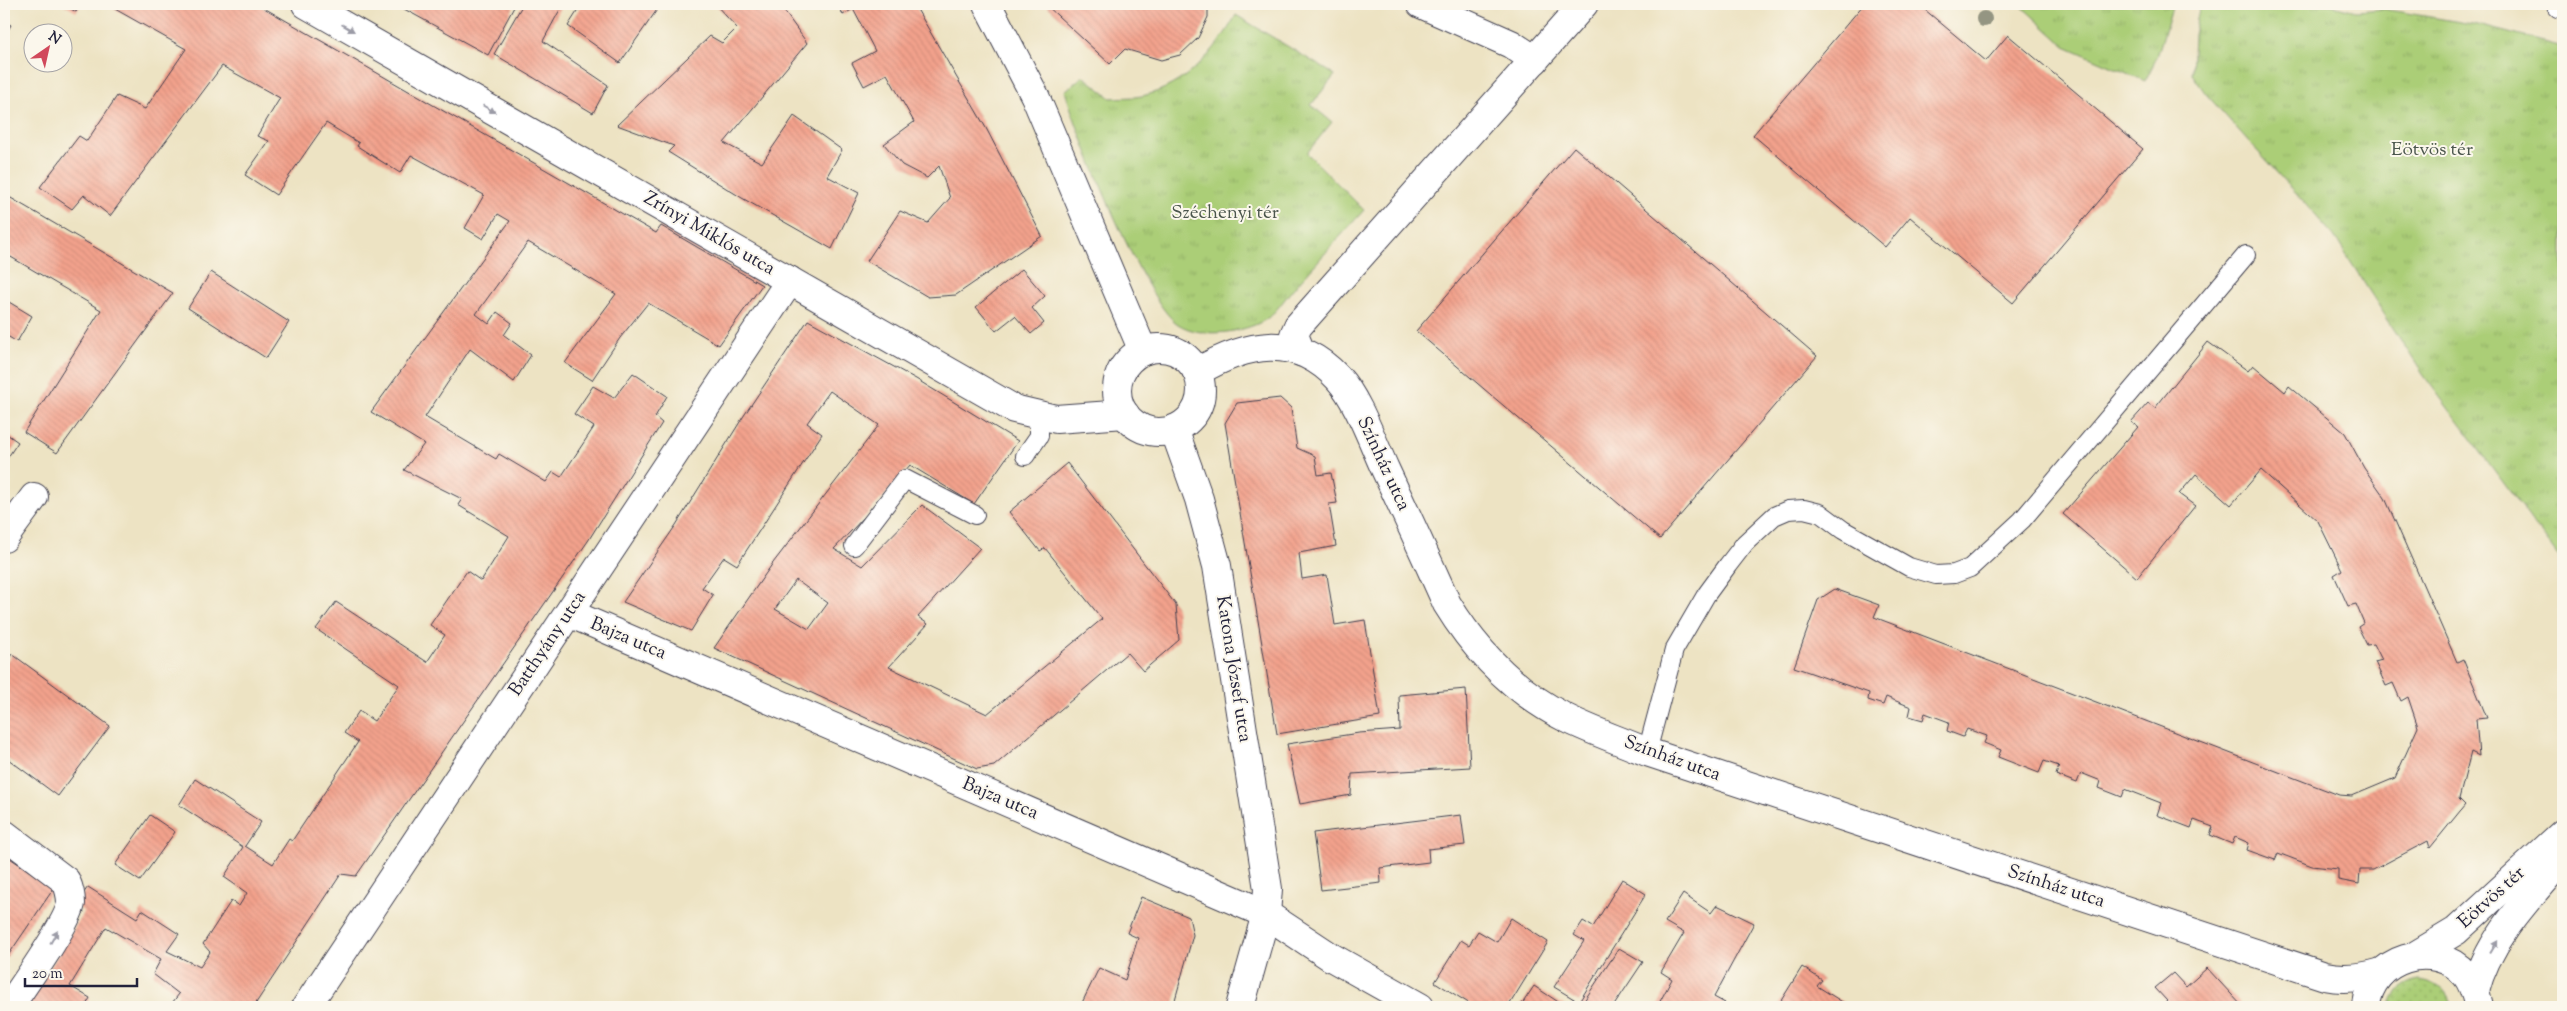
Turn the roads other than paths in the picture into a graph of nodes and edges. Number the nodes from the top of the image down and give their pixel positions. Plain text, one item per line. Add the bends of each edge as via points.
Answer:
1 (306, 4) edge
2 (987, 4) edge
3 (1421, 4) edge
4 (1584, 4) edge
5 (1535, 60) junction
6 (2246, 255) dead end
7 (789, 280) junction
8 (1143, 351) junction
9 (1301, 352) junction
10 (1197, 372) junction
11 (1125, 414) junction
12 (1038, 416) junction
13 (1174, 429) junction
14 (1026, 456) dead end
15 (34, 497) dead end
16 (975, 515) dead end
17 (4, 538) edge
18 (854, 546) dead end
19 (569, 613) junction
20 (1647, 752) junction
21 (2563, 833) edge
22 (4, 834) edge
23 (2563, 858) edge
24 (1266, 914) junction
25 (2416, 955) junction
26 (2382, 972) junction
27 (2325, 976) junction
28 (2477, 999) edge
29 (9, 1007) edge
30 (306, 1007) edge
31 (1240, 1007) edge
32 (1420, 1007) edge
33 (2358, 1007) edge
34 (2366, 1007) edge

1 -> 7 street, Zrínyi Miklós utca
2 - 8 street via 1035,96
3 - 5 street via 1511,44
4 - 5 street
5 - 9 street via 1298,326 1294,335
6 - 20 lane via 2022,520 1970,568 1954,574 1936,575 1909,567 1842,530 1820,513 1788,510 1774,516 1728,564 1674,650
7 - 12 street, Zrínyi Miklós utca via 1014,409
7 - 19 street, Batthyány utca
8 - 10 street via 1156,348 1180,353
8 - 11 street via 1132,358 1120,374 1118,394
9 - 10 street, Színház utca via 1270,346 1245,349
9 - 20 street, Színház utca via 1317,359 1339,379 1359,413 1447,604 1496,669 1523,692 1566,718
10 - 13 street via 1200,399 1185,423
11 - 12 street, Zrínyi Miklós utca via 1056,420
11 - 13 street via 1147,429
12 - 14 lane via 1039,436
13 - 24 street, Katona József utca via 1199,499 1217,566 1268,889
15 - 17 street
16 - 18 lane via 905,479
19 - 24 street, Bajza utca
19 - 30 street, Batthyány utca
20 - 27 street, Színház utca
21 - 25 street, Eötvös tér via 2456,931
29 -> 22 street via 71,905 66,880
28 -> 23 street, Eötvös tér via 2481,968 2502,932
24 - 31 street, Katona József utca
24 - 32 street, Bajza utca via 1331,957
25 - 26 street, Eötvös tér via 2397,961
25 - 28 street via 2434,956 2452,963 2466,975
26 - 27 street, Színház utca via 2343,979
26 - 34 street via 2372,985
27 - 33 street, Színház utca

